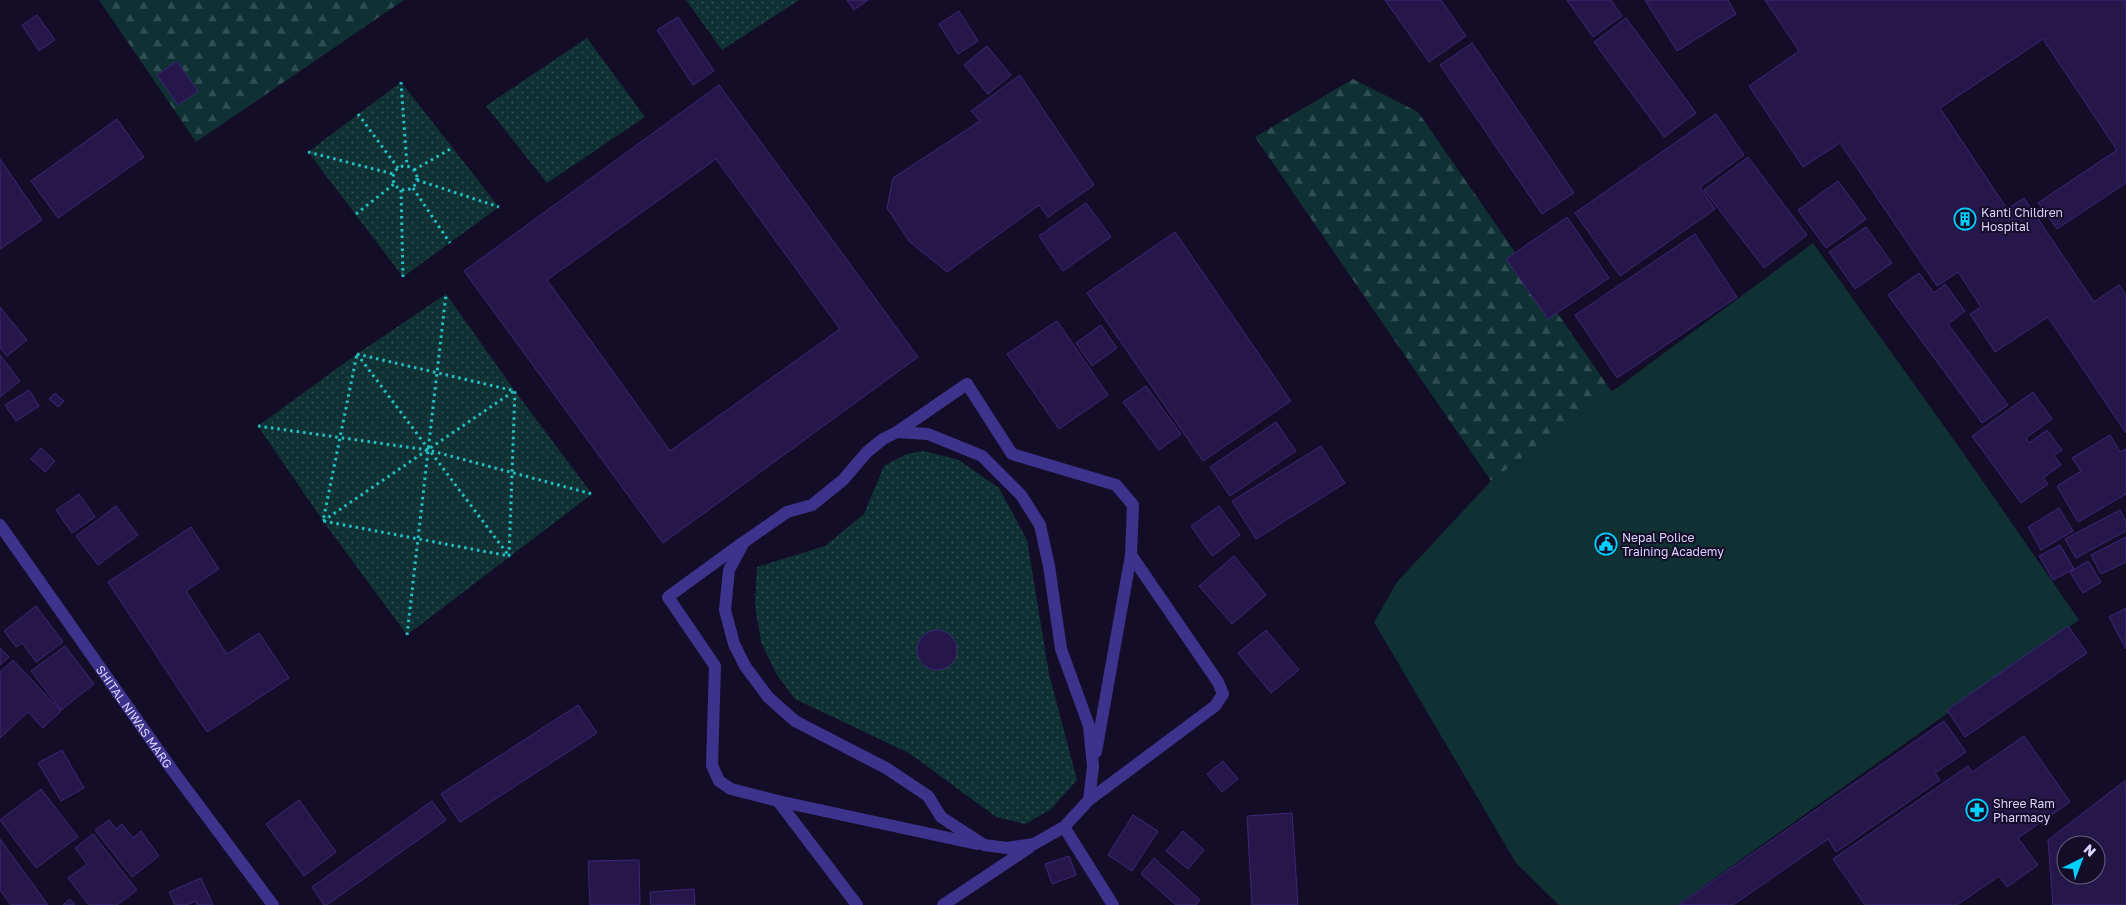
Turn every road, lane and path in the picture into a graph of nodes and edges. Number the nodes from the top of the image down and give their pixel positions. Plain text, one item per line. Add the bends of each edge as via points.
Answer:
1 (401, 82) dead end
2 (358, 114) dead end
3 (452, 148) dead end
4 (308, 152) dead end
5 (407, 166) junction
6 (398, 168) junction
7 (414, 170) junction
8 (394, 174) junction
9 (417, 180) junction
10 (394, 184) junction
11 (413, 188) junction
12 (401, 190) junction
13 (499, 207) dead end
14 (356, 214) dead end
15 (450, 243) dead end
16 (403, 277) dead end
17 (446, 294) dead end
18 (357, 354) junction
19 (438, 373) junction
20 (515, 391) junction
21 (258, 426) dead end
22 (897, 432) junction
23 (340, 437) junction
24 (428, 450) junction
25 (512, 473) junction
26 (592, 494) dead end
27 (324, 521) junction
28 (0, 525) edge
29 (418, 539) junction
30 (744, 542) junction
31 (1131, 555) junction
32 (509, 556) junction
33 (407, 635) dead end
34 (1093, 766) junction
35 (1089, 800) junction
36 (778, 801) junction
37 (1064, 827) junction
38 (1034, 844) junction
39 (984, 845) junction
40 (273, 905) edge
41 (856, 905) edge
42 (943, 905) edge
43 (1113, 905) edge

1 - 5 path
2 - 6 path
3 - 7 path
4 - 8 path
5 - 6 path
5 - 7 path
6 - 8 path
7 - 9 path
8 - 10 path
9 - 11 path
9 - 13 path
10 - 12 path
10 - 14 path
11 - 12 path
11 - 15 path
12 - 16 path
17 - 19 path
18 - 19 path
18 - 23 path
18 - 24 path
19 - 20 path
19 - 24 path
20 - 24 path
20 - 25 path
21 - 23 path
22 - 30 street via 867,452 843,480 812,505 787,512
22 - 31 street via 966,384 1012,454 1116,485 1133,505
22 - 34 street via 928,434 982,456 1020,495 1040,525 1061,649 1089,726
23 - 24 path
23 - 27 path
24 - 25 path
24 - 27 path
24 - 29 path
24 - 32 path
25 - 26 path
25 - 32 path
27 - 29 path
28 - 40 street, SHITAL NIWAS MARG via 167,762
29 - 32 path
29 - 33 path
30 - 36 street via 668,597 715,666 712,765 719,781 732,790
30 - 39 street via 729,570 724,610 734,644 745,666 768,697 795,721 886,768 928,796 941,817
31 - 34 street
31 - 35 street via 1223,694 1215,706
34 - 35 street
35 - 37 street
36 - 39 street
36 - 41 street
37 - 38 street
37 - 43 street
38 - 39 street via 1007,848
38 - 42 street

